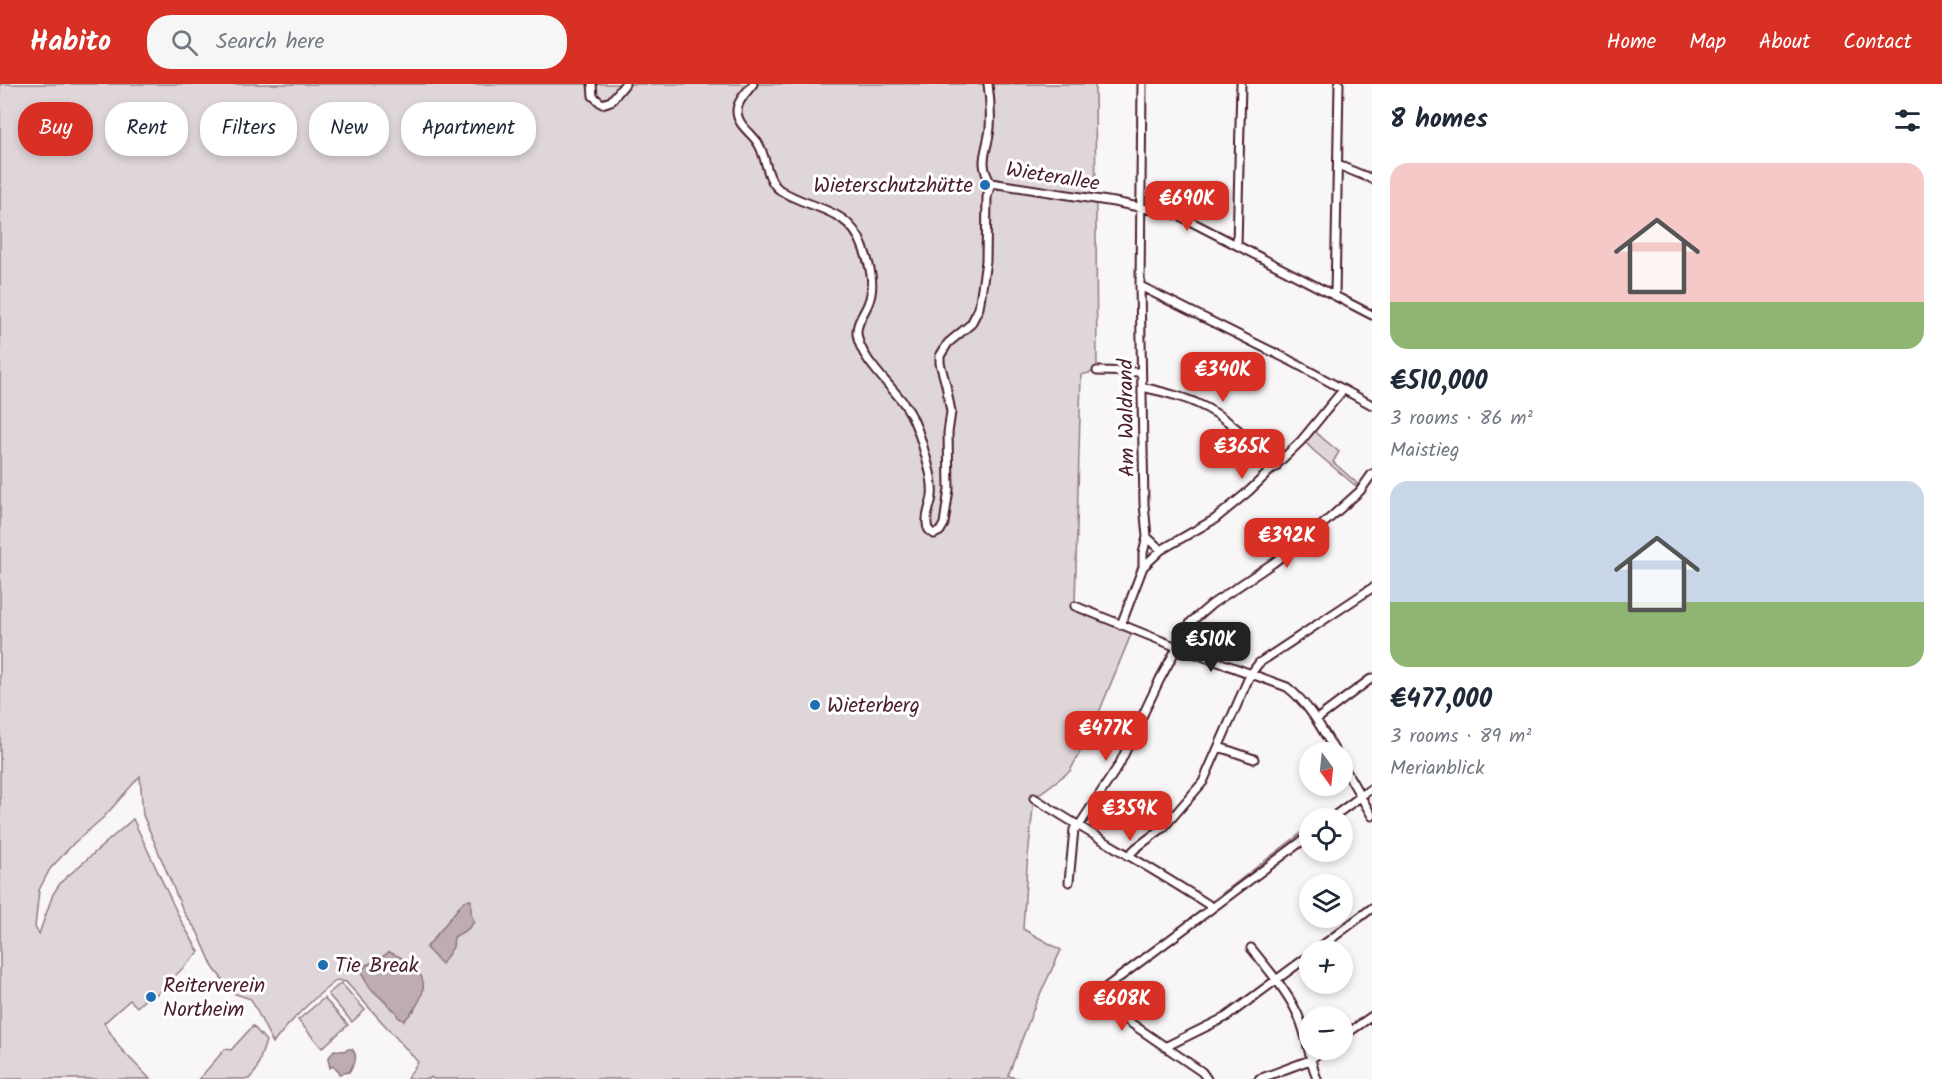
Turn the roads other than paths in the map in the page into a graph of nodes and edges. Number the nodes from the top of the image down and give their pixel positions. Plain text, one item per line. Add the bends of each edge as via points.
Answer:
1 (592, 84) edge
2 (625, 84) edge
3 (753, 84) edge
4 (988, 84) edge
5 (1142, 84) edge
6 (1241, 84) edge
7 (1339, 84) edge
8 (1338, 165) junction
9 (1372, 179) edge
10 (991, 183) junction
11 (1140, 207) junction
12 (1237, 244) junction
13 (1140, 286) junction
14 (1335, 295) junction
15 (1372, 315) edge
16 (1097, 371) dead end
17 (1141, 372) junction
18 (1142, 387) junction
19 (1343, 390) junction
20 (1372, 405) edge
21 (1276, 467) junction
22 (1372, 474) edge
23 (1147, 537) junction
24 (1161, 550) junction
25 (1143, 567) junction
26 (1372, 588) edge
27 (1075, 606) dead end
28 (1121, 625) junction
29 (1177, 647) junction
30 (1250, 675) junction
31 (1372, 678) edge
32 (1317, 719) junction
33 (1330, 742) edge
34 (1219, 747) junction
35 (1254, 759) dead end
36 (1353, 783) edge
37 (1372, 788) edge
38 (1361, 796) junction
39 (1034, 798) dead end
40 (1345, 808) edge
41 (1372, 816) edge
42 (1078, 827) junction
43 (1299, 843) edge
44 (1128, 856) junction
45 (1069, 882) dead end
46 (1212, 908) junction
47 (1372, 908) edge
48 (1330, 940) edge
49 (1251, 948) dead end
50 (1299, 963) edge
51 (1276, 980) junction
52 (1372, 1016) edge
53 (1299, 1019) edge
54 (1353, 1029) edge
55 (1165, 1047) junction
56 (1310, 1060) joint
57 (1207, 1079) edge
58 (1259, 1079) edge
59 (1317, 1079) edge

1 - 2 street via 594,99 605,104
3 - 10 street via 739,104 738,117 759,146 773,184 845,220 863,247 872,289 857,336 884,382 908,409 917,430 931,483 927,525 934,534 944,524 950,480 951,412 940,356 948,343 971,324 979,308
4 - 10 street via 990,122 983,163
5 - 11 street, Am Waldrand
6 - 12 street
7 - 8 street
8 - 9 street
8 - 14 street
10 - 11 street, Wieterallee
11 - 12 street, Wieterallee via 1178,215
11 - 13 street, Am Waldrand
12 - 14 street, Wieterallee
13 - 17 street, Am Waldrand
13 - 19 street
14 - 15 street, Wieterallee
16 - 17 street
17 - 18 street, Am Waldrand
18 - 21 street via 1179,396 1213,412 1243,433
18 - 23 street, Am Waldrand
19 - 20 street
19 - 21 street
21 - 24 street via 1215,519
22 - 29 street via 1360,491 1312,534 1191,622
23 - 24 street
23 - 25 street, Am Waldrand
24 - 25 street
25 - 28 street, Am Waldrand
26 - 30 street via 1259,663
27 - 28 street
28 - 29 street
29 - 30 street
29 - 42 street via 1119,765
30 - 32 street via 1287,687
30 - 34 street
31 - 32 street
32 - 33 street
34 - 35 street
34 - 44 street via 1203,782 1184,805
36 - 38 street
37 - 38 street
38 - 40 street
38 - 41 street
39 - 42 street
42 - 44 street
42 - 45 street via 1074,829
43 - 46 street
44 - 46 street
46 - 55 street via 1093,997
47 - 48 street
49 - 51 street
50 - 51 street
51 - 53 street
51 - 55 street via 1226,1017
52 - 54 street
55 - 57 street
56 - 58 street
56 - 59 street

